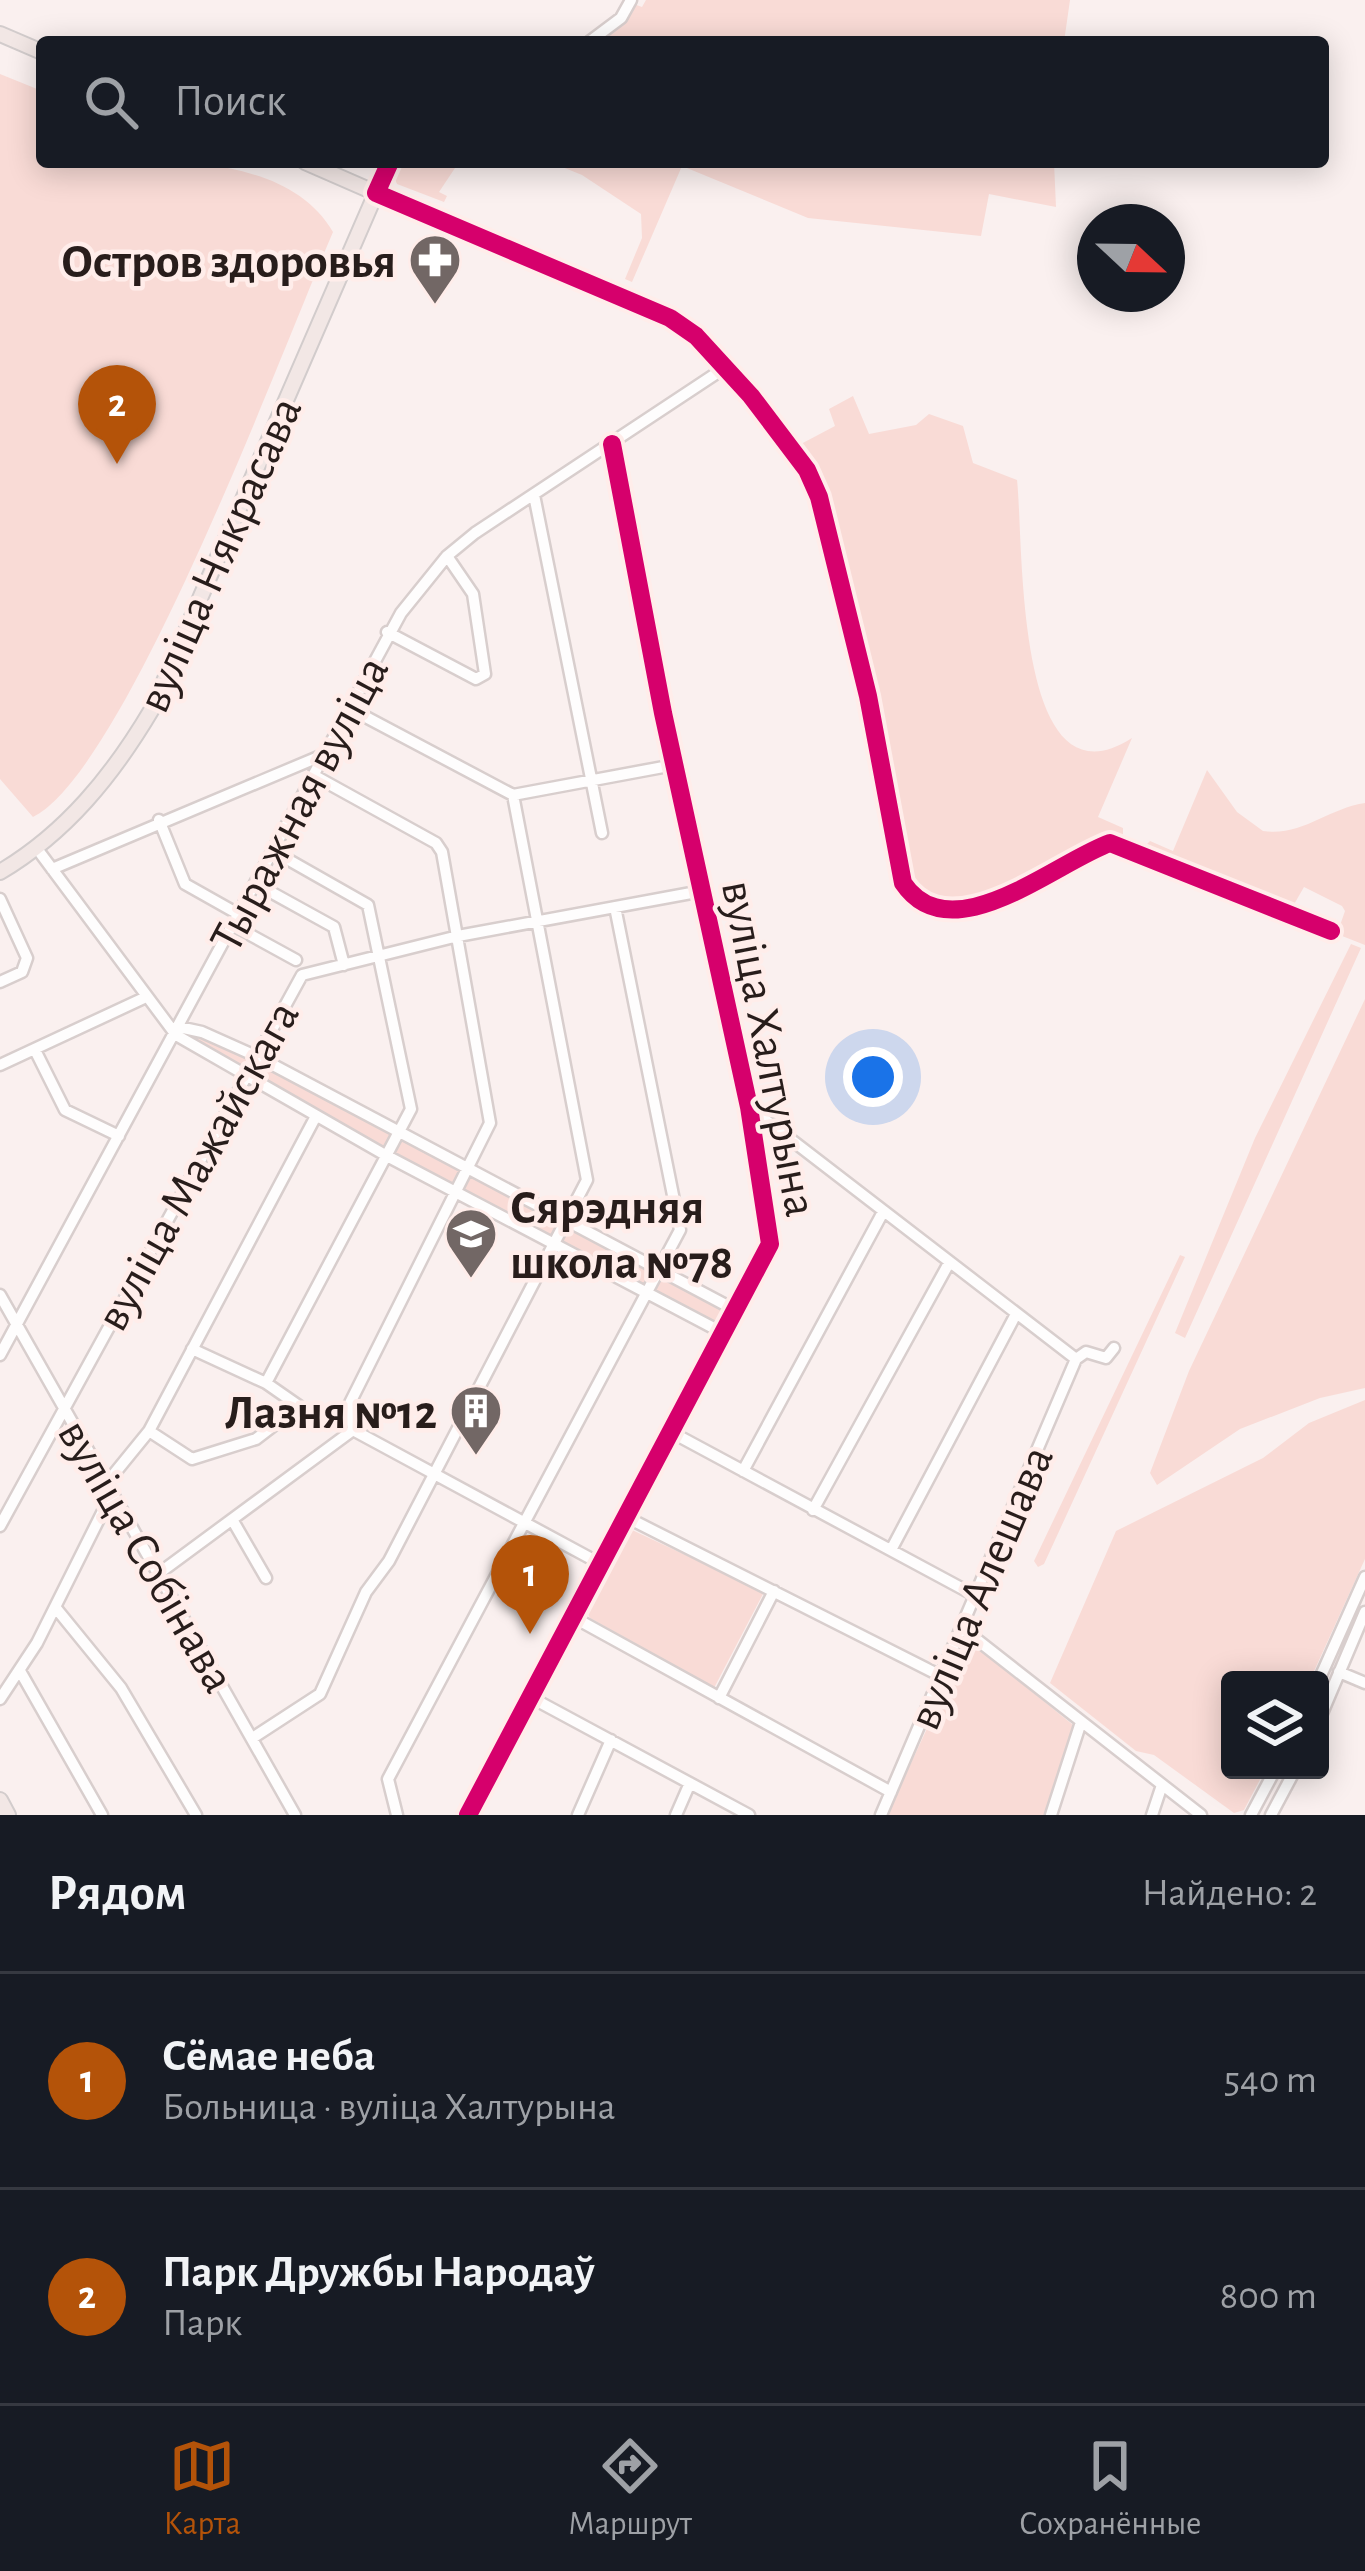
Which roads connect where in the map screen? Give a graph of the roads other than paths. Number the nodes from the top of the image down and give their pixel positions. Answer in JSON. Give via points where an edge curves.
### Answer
{"nodes":[{"id":1,"x":631,"y":0,"type":"edge"},
{"id":2,"x":0,"y":34,"type":"edge"},
{"id":3,"x":598,"y":36,"type":"edge"},
{"id":4,"x":36,"y":49,"type":"edge"},
{"id":5,"x":318,"y":168,"type":"edge"},
{"id":6,"x":387,"y":168,"type":"edge"},
{"id":7,"x":376,"y":193,"type":"junction"},
{"id":8,"x":726,"y":367,"type":"junction"},
{"id":9,"x":612,"y":444,"type":"junction"},
{"id":10,"x":534,"y":495,"type":"junction"},
{"id":11,"x":447,"y":556,"type":"junction"},
{"id":12,"x":387,"y":632,"type":"junction"},
{"id":13,"x":347,"y":707,"type":"junction"},
{"id":14,"x":322,"y":755,"type":"junction"},
{"id":15,"x":674,"y":764,"type":"junction"},
{"id":16,"x":313,"y":775,"type":"junction"},
{"id":17,"x":593,"y":779,"type":"junction"},
{"id":18,"x":513,"y":795,"type":"junction"},
{"id":19,"x":158,"y":820,"type":"junction"},
{"id":20,"x":602,"y":833,"type":"dead end"},
{"id":21,"x":38,"y":850,"type":"junction"},
{"id":22,"x":273,"y":851,"type":"junction"},
{"id":23,"x":52,"y":869,"type":"junction"},
{"id":24,"x":0,"y":872,"type":"edge"},
{"id":25,"x":256,"y":884,"type":"junction"},
{"id":26,"x":702,"y":891,"type":"junction"},
{"id":27,"x":0,"y":899,"type":"edge"},
{"id":28,"x":615,"y":907,"type":"junction"},
{"id":29,"x":237,"y":921,"type":"junction"},
{"id":30,"x":536,"y":922,"type":"junction"},
{"id":31,"x":1331,"y":931,"type":"dead end"},
{"id":32,"x":458,"y":936,"type":"junction"},
{"id":33,"x":380,"y":956,"type":"junction"},
{"id":34,"x":296,"y":960,"type":"dead end"},
{"id":35,"x":344,"y":965,"type":"junction"},
{"id":36,"x":0,"y":982,"type":"edge"},
{"id":37,"x":144,"y":998,"type":"junction"},
{"id":38,"x":176,"y":1030,"type":"junction"},
{"id":39,"x":35,"y":1050,"type":"junction"},
{"id":40,"x":258,"y":1057,"type":"junction"},
{"id":41,"x":0,"y":1065,"type":"edge"},
{"id":42,"x":248,"y":1076,"type":"junction"},
{"id":43,"x":748,"y":1107,"type":"junction"},
{"id":44,"x":316,"y":1116,"type":"junction"},
{"id":45,"x":399,"y":1134,"type":"junction"},
{"id":46,"x":119,"y":1136,"type":"junction"},
{"id":47,"x":387,"y":1156,"type":"junction"},
{"id":48,"x":471,"y":1170,"type":"junction"},
{"id":49,"x":459,"y":1194,"type":"junction"},
{"id":50,"x":883,"y":1213,"type":"junction"},
{"id":51,"x":568,"y":1220,"type":"junction"},
{"id":52,"x":556,"y":1243,"type":"junction"},
{"id":53,"x":949,"y":1263,"type":"junction"},
{"id":54,"x":660,"y":1270,"type":"junction"},
{"id":55,"x":648,"y":1293,"type":"junction"},
{"id":56,"x":0,"y":1295,"type":"edge"},
{"id":57,"x":737,"y":1311,"type":"junction"},
{"id":58,"x":1016,"y":1314,"type":"junction"},
{"id":59,"x":16,"y":1324,"type":"junction"},
{"id":60,"x":725,"y":1334,"type":"junction"},
{"id":61,"x":1114,"y":1348,"type":"dead end"},
{"id":62,"x":192,"y":1349,"type":"junction"},
{"id":63,"x":0,"y":1355,"type":"edge"},
{"id":64,"x":1076,"y":1359,"type":"junction"},
{"id":65,"x":266,"y":1383,"type":"junction"},
{"id":66,"x":62,"y":1408,"type":"junction"},
{"id":67,"x":353,"y":1430,"type":"junction"},
{"id":68,"x":149,"y":1431,"type":"junction"},
{"id":69,"x":671,"y":1432,"type":"junction"},
{"id":70,"x":435,"y":1471,"type":"junction"},
{"id":71,"x":743,"y":1471,"type":"junction"},
{"id":72,"x":108,"y":1490,"type":"junction"},
{"id":73,"x":813,"y":1510,"type":"junction"},
{"id":74,"x":626,"y":1516,"type":"junction"},
{"id":75,"x":233,"y":1521,"type":"junction"},
{"id":76,"x":524,"y":1522,"type":"junction"},
{"id":77,"x":0,"y":1526,"type":"edge"},
{"id":78,"x":891,"y":1550,"type":"junction"},
{"id":79,"x":601,"y":1564,"type":"junction"},
{"id":80,"x":158,"y":1574,"type":"junction"},
{"id":81,"x":1365,"y":1577,"type":"edge"},
{"id":82,"x":266,"y":1578,"type":"dead end"},
{"id":83,"x":774,"y":1591,"type":"junction"},
{"id":84,"x":976,"y":1596,"type":"junction"},
{"id":85,"x":55,"y":1607,"type":"junction"},
{"id":86,"x":1365,"y":1612,"type":"edge"},
{"id":87,"x":573,"y":1617,"type":"junction"},
{"id":88,"x":962,"y":1628,"type":"junction"},
{"id":89,"x":20,"y":1671,"type":"junction"},
{"id":90,"x":1322,"y":1671,"type":"edge"},
{"id":91,"x":1340,"y":1672,"type":"junction"},
{"id":92,"x":941,"y":1676,"type":"junction"},
{"id":93,"x":1365,"y":1683,"type":"edge"},
{"id":94,"x":530,"y":1697,"type":"junction"},
{"id":95,"x":1329,"y":1697,"type":"edge"},
{"id":96,"x":719,"y":1698,"type":"junction"},
{"id":97,"x":0,"y":1699,"type":"edge"},
{"id":98,"x":1081,"y":1722,"type":"junction"},
{"id":99,"x":254,"y":1737,"type":"junction"},
{"id":100,"x":611,"y":1740,"type":"junction"},
{"id":101,"x":1270,"y":1779,"type":"edge"},
{"id":102,"x":1290,"y":1779,"type":"edge"},
{"id":103,"x":690,"y":1783,"type":"junction"},
{"id":104,"x":1162,"y":1785,"type":"junction"},
{"id":105,"x":891,"y":1792,"type":"junction"},
{"id":106,"x":0,"y":1800,"type":"edge"},
{"id":107,"x":8,"y":1815,"type":"edge"},
{"id":108,"x":103,"y":1815,"type":"edge"},
{"id":109,"x":196,"y":1815,"type":"edge"},
{"id":110,"x":295,"y":1815,"type":"edge"},
{"id":111,"x":397,"y":1815,"type":"edge"},
{"id":112,"x":468,"y":1815,"type":"edge"},
{"id":113,"x":578,"y":1815,"type":"edge"},
{"id":114,"x":676,"y":1815,"type":"edge"},
{"id":115,"x":749,"y":1815,"type":"edge"},
{"id":116,"x":881,"y":1815,"type":"edge"},
{"id":117,"x":1051,"y":1815,"type":"edge"},
{"id":118,"x":1152,"y":1815,"type":"edge"},
{"id":119,"x":1201,"y":1815,"type":"edge"},
{"id":120,"x":1250,"y":1815,"type":"edge"},
{"id":121,"x":1271,"y":1815,"type":"edge"}],
"edges":[{"from":1,"to":3,"type":"street"},
{"from":2,"to":4,"type":"main road"},
{"from":5,"to":7,"type":"main road"},
{"from":6,"to":7,"type":"street"},
{"from":7,"to":8,"type":"street","via":[[658,313]]},
{"from":7,"to":21,"type":"main road","name":"вуліца Някрасава","via":[[152,709],[104,782]]},
{"from":8,"to":9,"type":"street","name":"Тыражная вуліца"},
{"from":8,"to":31,"type":"street","via":[[819,497],[906,889],[941,909],[968,910],[1109,843]]},
{"from":9,"to":10,"type":"street","name":"Тыражная вуліца"},
{"from":9,"to":15,"type":"street","name":"вуліца Халтурына"},
{"from":10,"to":11,"type":"street","name":"Тыражная вуліца"},
{"from":10,"to":17,"type":"street"},
{"from":11,"to":12,"type":"street","name":"Тыражная вуліца"},
{"from":11,"to":12,"type":"street","via":[[472,594],[485,674],[476,679]]},
{"from":12,"to":13,"type":"street","name":"Тыражная вуліца"},
{"from":13,"to":14,"type":"street","name":"Тыражная вуліца"},
{"from":13,"to":18,"type":"street"},
{"from":14,"to":16,"type":"street","name":"Тыражная вуліца"},
{"from":14,"to":19,"type":"street"},
{"from":15,"to":17,"type":"street"},
{"from":15,"to":26,"type":"street","name":"вуліца Халтурына"},
{"from":16,"to":22,"type":"street","name":"Тыражная вуліца"},
{"from":16,"to":32,"type":"street","via":[[436,843]]},
{"from":17,"to":18,"type":"street"},
{"from":17,"to":20,"type":"street"},
{"from":18,"to":30,"type":"street"},
{"from":19,"to":23,"type":"street"},
{"from":19,"to":29,"type":"street","via":[[185,884]]},
{"from":21,"to":23,"type":"street"},
{"from":21,"to":24,"type":"main road","name":"вуліца Някрасава"},
{"from":22,"to":25,"type":"street","name":"Тыражная вуліца"},
{"from":22,"to":33,"type":"street","via":[[362,899]]},
{"from":23,"to":37,"type":"street"},
{"from":25,"to":29,"type":"street","name":"Тыражная вуліца"},
{"from":25,"to":35,"type":"street","via":[[334,927]]},
{"from":26,"to":28,"type":"street","name":"вуліца Мажайскага"},
{"from":26,"to":43,"type":"street","name":"вуліца Халтурына"},
{"from":27,"to":36,"type":"street","via":[[27,958],[22,972]]},
{"from":28,"to":30,"type":"street","name":"вуліца Мажайскага"},
{"from":28,"to":54,"type":"street","via":[[681,1226]]},
{"from":29,"to":34,"type":"street"},
{"from":29,"to":38,"type":"street","name":"Тыражная вуліца"},
{"from":30,"to":32,"type":"street","name":"вуліца Мажайскага"},
{"from":30,"to":51,"type":"street","via":[[588,1174]]},
{"from":32,"to":33,"type":"street","name":"вуліца Мажайскага"},
{"from":32,"to":48,"type":"street","via":[[491,1107]]},
{"from":33,"to":35,"type":"street","name":"вуліца Мажайскага"},
{"from":33,"to":45,"type":"street","via":[[411,1105]]},
{"from":35,"to":40,"type":"street","name":"вуліца Мажайскага","via":[[302,975]]},
{"from":37,"to":38,"type":"street"},
{"from":37,"to":39,"type":"street"},
{"from":38,"to":40,"type":"street"},
{"from":38,"to":42,"type":"street"},
{"from":38,"to":46,"type":"street","name":"Тыражная вуліца"},
{"from":39,"to":41,"type":"street"},
{"from":39,"to":46,"type":"street","via":[[65,1110]]},
{"from":40,"to":42,"type":"street","name":"вуліца Мажайскага"},
{"from":40,"to":45,"type":"street"},
{"from":42,"to":44,"type":"street"},
{"from":42,"to":66,"type":"street","name":"вуліца Мажайскага"},
{"from":43,"to":50,"type":"street"},
{"from":43,"to":57,"type":"street","name":"вуліца Халтурына","via":[[771,1232]]},
{"from":44,"to":47,"type":"street"},
{"from":44,"to":62,"type":"street"},
{"from":45,"to":47,"type":"street"},
{"from":45,"to":48,"type":"street"},
{"from":46,"to":59,"type":"street","name":"Тыражная вуліца"},
{"from":47,"to":49,"type":"street"},
{"from":47,"to":65,"type":"street"},
{"from":48,"to":49,"type":"street"},
{"from":48,"to":51,"type":"street"},
{"from":49,"to":52,"type":"street"},
{"from":49,"to":67,"type":"street","via":[[349,1406]]},
{"from":50,"to":53,"type":"street"},
{"from":50,"to":71,"type":"street"},
{"from":51,"to":52,"type":"street"},
{"from":51,"to":54,"type":"street"},
{"from":52,"to":55,"type":"street"},
{"from":52,"to":70,"type":"street"},
{"from":53,"to":58,"type":"street"},
{"from":53,"to":73,"type":"street"},
{"from":54,"to":55,"type":"street"},
{"from":54,"to":57,"type":"street"},
{"from":55,"to":60,"type":"street"},
{"from":55,"to":76,"type":"street"},
{"from":56,"to":59,"type":"street","name":"вуліца Собінава"},
{"from":57,"to":60,"type":"street","name":"вуліца Халтурына"},
{"from":58,"to":64,"type":"street"},
{"from":58,"to":78,"type":"street"},
{"from":59,"to":63,"type":"street","name":"Тыражная вуліца"},
{"from":59,"to":66,"type":"street","name":"вуліца Собінава"},
{"from":60,"to":69,"type":"street","name":"вуліца Халтурына"},
{"from":61,"to":64,"type":"street","via":[[1106,1358],[1086,1352]]},
{"from":62,"to":65,"type":"street"},
{"from":62,"to":68,"type":"street"},
{"from":64,"to":84,"type":"street","name":"вуліца Алешава"},
{"from":65,"to":68,"type":"street","via":[[299,1406],[256,1439],[196,1459]]},
{"from":66,"to":72,"type":"street","name":"вуліца Собінава"},
{"from":66,"to":77,"type":"street","name":"вуліца Мажайскага"},
{"from":67,"to":70,"type":"street"},
{"from":67,"to":75,"type":"street"},
{"from":68,"to":72,"type":"street"},
{"from":69,"to":71,"type":"street"},
{"from":69,"to":74,"type":"street","name":"вуліца Халтурына"},
{"from":70,"to":76,"type":"street"},
{"from":70,"to":99,"type":"street","via":[[320,1694]]},
{"from":71,"to":73,"type":"street"},
{"from":72,"to":80,"type":"street","name":"вуліца Собінава"},
{"from":72,"to":85,"type":"street"},
{"from":73,"to":78,"type":"street"},
{"from":74,"to":79,"type":"street","name":"вуліца Халтурына"},
{"from":74,"to":83,"type":"street"},
{"from":75,"to":80,"type":"street"},
{"from":75,"to":82,"type":"street"},
{"from":76,"to":79,"type":"street"},
{"from":76,"to":111,"type":"street","via":[[388,1779]]},
{"from":78,"to":84,"type":"street"},
{"from":79,"to":87,"type":"street","name":"вуліца Халтурына"},
{"from":80,"to":99,"type":"street","name":"вуліца Собінава"},
{"from":81,"to":90,"type":"street"},
{"from":83,"to":92,"type":"street"},
{"from":83,"to":96,"type":"street"},
{"from":84,"to":88,"type":"street","name":"вуліца Алешава"},
{"from":85,"to":89,"type":"street"},
{"from":85,"to":109,"type":"street","via":[[121,1688]]},
{"from":86,"to":91,"type":"street"},
{"from":87,"to":94,"type":"street","name":"вуліца Халтурына"},
{"from":87,"to":96,"type":"street"},
{"from":88,"to":92,"type":"street","name":"вуліца Алешава"},
{"from":88,"to":98,"type":"street"},
{"from":89,"to":97,"type":"street"},
{"from":89,"to":108,"type":"street"},
{"from":91,"to":93,"type":"street"},
{"from":91,"to":95,"type":"street"},
{"from":92,"to":105,"type":"street","name":"вуліца Алешава"},
{"from":94,"to":100,"type":"street"},
{"from":94,"to":112,"type":"street","name":"вуліца Халтурына"},
{"from":96,"to":105,"type":"street"},
{"from":98,"to":104,"type":"street"},
{"from":98,"to":117,"type":"street"},
{"from":99,"to":110,"type":"street","name":"вуліца Собінава"},
{"from":100,"to":103,"type":"street"},
{"from":100,"to":113,"type":"street"},
{"from":101,"to":120,"type":"street"},
{"from":102,"to":121,"type":"street"},
{"from":103,"to":114,"type":"street"},
{"from":103,"to":115,"type":"street"},
{"from":104,"to":118,"type":"street"},
{"from":104,"to":119,"type":"street"},
{"from":105,"to":116,"type":"street","name":"вуліца Алешава"},
{"from":106,"to":107,"type":"main road"}]}
